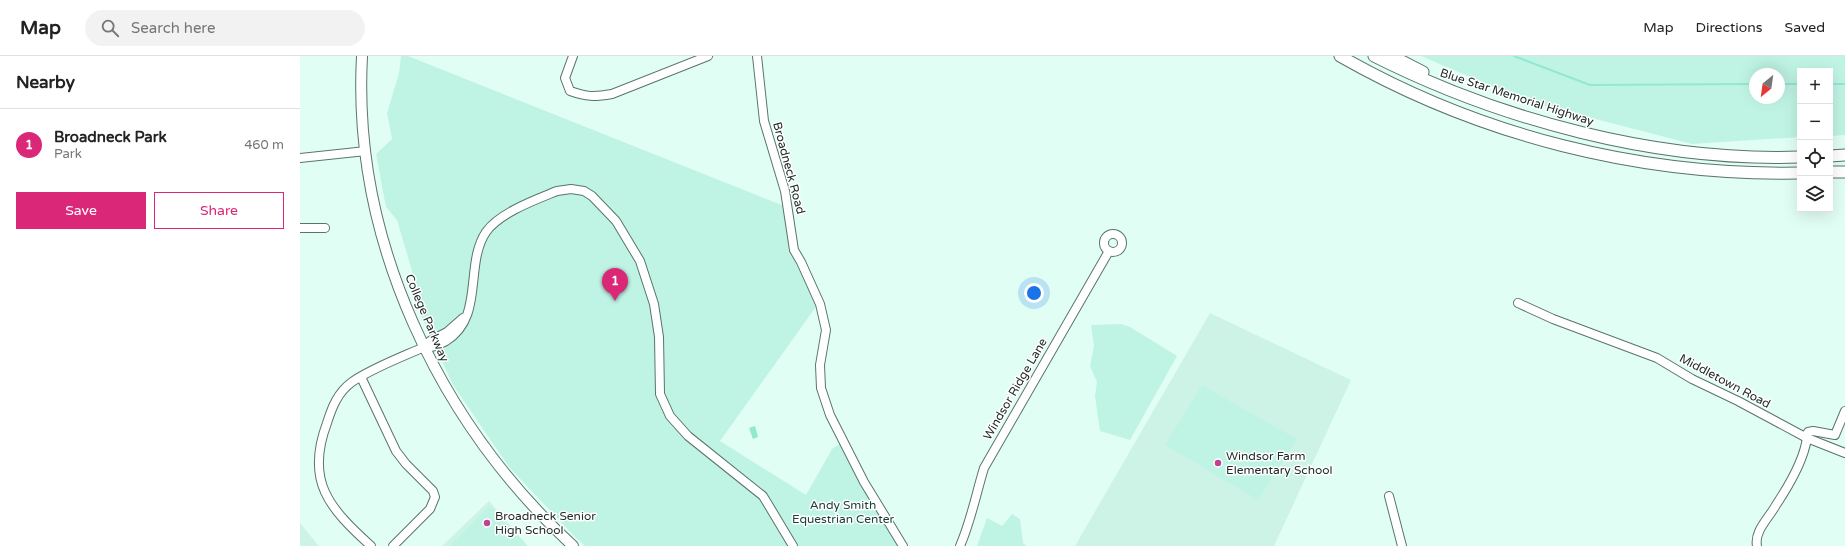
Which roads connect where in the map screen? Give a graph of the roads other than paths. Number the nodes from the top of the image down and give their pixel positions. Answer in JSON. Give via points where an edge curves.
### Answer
{"nodes":[{"id":1,"x":362,"y":56,"type":"edge"},
{"id":2,"x":573,"y":56,"type":"edge"},
{"id":3,"x":708,"y":56,"type":"edge"},
{"id":4,"x":757,"y":56,"type":"edge"},
{"id":5,"x":1340,"y":56,"type":"edge"},
{"id":6,"x":1374,"y":56,"type":"edge"},
{"id":7,"x":1392,"y":56,"type":"edge"},
{"id":8,"x":1495,"y":106,"type":"junction"},
{"id":9,"x":366,"y":151,"type":"junction"},
{"id":10,"x":1845,"y":155,"type":"edge"},
{"id":11,"x":1833,"y":156,"type":"edge"},
{"id":12,"x":1797,"y":157,"type":"edge"},
{"id":13,"x":300,"y":158,"type":"edge"},
{"id":14,"x":1833,"y":172,"type":"edge"},
{"id":15,"x":1845,"y":172,"type":"edge"},
{"id":16,"x":1797,"y":173,"type":"edge"},
{"id":17,"x":300,"y":228,"type":"edge"},
{"id":18,"x":325,"y":228,"type":"dead end"},
{"id":19,"x":1108,"y":251,"type":"dead end"},
{"id":20,"x":1518,"y":303,"type":"dead end"},
{"id":21,"x":424,"y":347,"type":"junction"},
{"id":22,"x":361,"y":377,"type":"junction"},
{"id":23,"x":1845,"y":411,"type":"edge"},
{"id":24,"x":1806,"y":437,"type":"junction"},
{"id":25,"x":1845,"y":453,"type":"edge"},
{"id":26,"x":1389,"y":496,"type":"dead end"},
{"id":27,"x":371,"y":546,"type":"edge"},
{"id":28,"x":393,"y":546,"type":"edge"},
{"id":29,"x":573,"y":546,"type":"edge"},
{"id":30,"x":793,"y":546,"type":"edge"},
{"id":31,"x":903,"y":546,"type":"edge"},
{"id":32,"x":960,"y":546,"type":"edge"},
{"id":33,"x":1402,"y":546,"type":"edge"},
{"id":34,"x":1757,"y":546,"type":"edge"}],
"edges":[{"from":1,"to":9,"type":"main road","name":"College Parkway"},
{"from":2,"to":3,"type":"street","via":[[565,78],[570,91],[585,97],[598,97],[612,94]]},
{"from":4,"to":31,"type":"street","name":"Broadneck Road","via":[[764,121],[785,191],[794,250],[820,304],[826,330],[820,365],[821,390],[830,415],[864,482]]},
{"from":5,"to":16,"type":"highway","via":[[1433,102],[1536,140],[1623,159],[1702,169]]},
{"from":6,"to":8,"type":"highway","name":"Blue Star Memorial Highway","via":[[1435,85]]},
{"from":7,"to":8,"type":"highway","via":[[1483,97]]},
{"from":8,"to":12,"type":"highway","name":"Blue Star Memorial Highway","via":[[1585,134],[1680,151],[1745,157]]},
{"from":9,"to":13,"type":"street"},
{"from":9,"to":21,"type":"main road","name":"College Parkway","via":[[387,253]]},
{"from":10,"to":11,"type":"highway"},
{"from":14,"to":15,"type":"highway"},
{"from":17,"to":18,"type":"street"},
{"from":19,"to":32,"type":"street","name":"Windsor Ridge Lane","via":[[984,468]]},
{"from":20,"to":24,"type":"street","name":"Middletown Road","via":[[1656,358]]},
{"from":21,"to":22,"type":"street"},
{"from":21,"to":29,"type":"main road","name":"College Parkway","via":[[446,389],[480,442],[519,492]]},
{"from":21,"to":30,"type":"street","via":[[433,348],[460,329],[473,294],[479,247],[486,232],[494,224],[512,212],[557,191],[576,190],[592,196],[616,221],[640,261],[654,304],[660,337],[660,394],[670,416],[688,436],[763,496]]},
{"from":22,"to":27,"type":"street","via":[[352,382],[335,400],[322,435],[318,469],[321,484],[331,504]]},
{"from":22,"to":28,"type":"street","via":[[396,451],[433,491],[435,497],[430,509]]},
{"from":23,"to":24,"type":"street","via":[[1835,435],[1813,431],[1808,432]]},
{"from":24,"to":25,"type":"street","name":"Middletown Road"},
{"from":24,"to":34,"type":"street","via":[[1801,459],[1755,540]]},
{"from":26,"to":33,"type":"street"}]}
